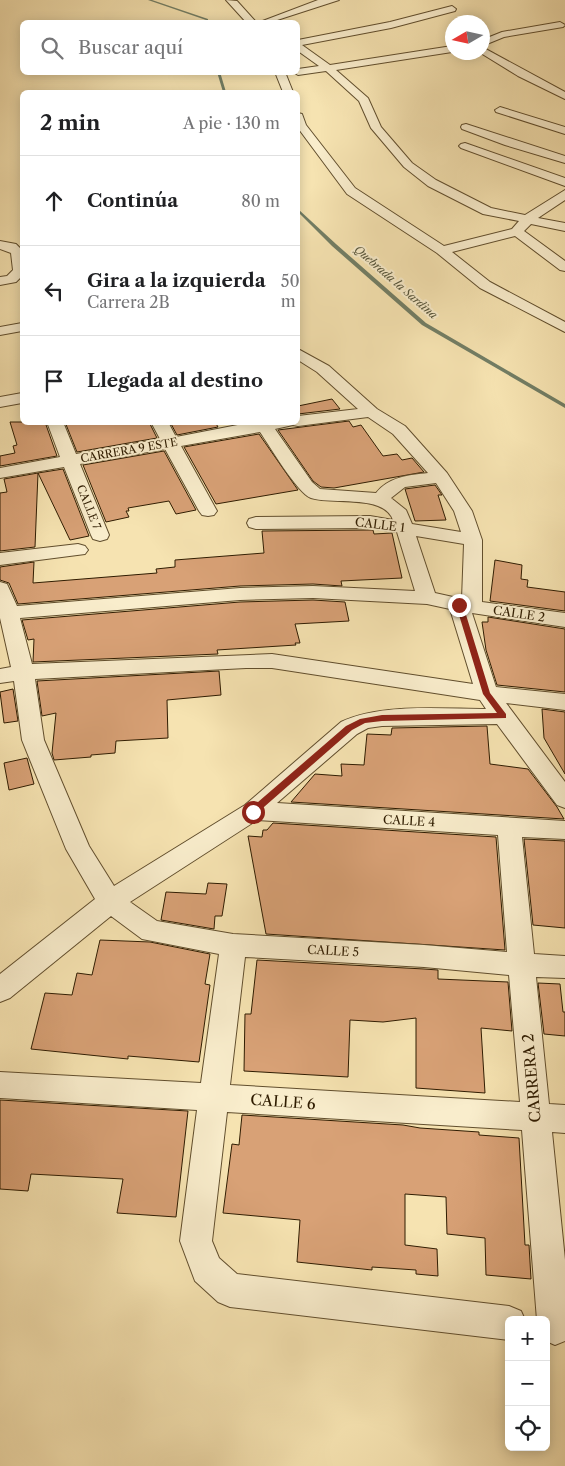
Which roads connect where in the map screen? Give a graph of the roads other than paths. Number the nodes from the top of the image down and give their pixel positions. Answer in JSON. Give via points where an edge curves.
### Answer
{"nodes":[{"id":1,"x":230,"y":0,"type":"edge"},
{"id":2,"x":335,"y":0,"type":"edge"},
{"id":3,"x":243,"y":3,"type":"edge"},
{"id":4,"x":444,"y":3,"type":"dead end"},
{"id":5,"x":249,"y":20,"type":"edge"},
{"id":6,"x":270,"y":20,"type":"edge"},
{"id":7,"x":560,"y":25,"type":"dead end"},
{"id":8,"x":490,"y":40,"type":"edge"},
{"id":9,"x":300,"y":43,"type":"edge"},
{"id":10,"x":300,"y":48,"type":"edge"},
{"id":11,"x":445,"y":50,"type":"edge"},
{"id":12,"x":490,"y":55,"type":"edge"},
{"id":13,"x":328,"y":68,"type":"junction"},
{"id":14,"x":300,"y":72,"type":"edge"},
{"id":15,"x":281,"y":75,"type":"edge"},
{"id":16,"x":287,"y":90,"type":"edge"},
{"id":17,"x":565,"y":96,"type":"edge"},
{"id":18,"x":500,"y":110,"type":"dead end"},
{"id":19,"x":565,"y":117,"type":"edge"},
{"id":20,"x":300,"y":122,"type":"edge"},
{"id":21,"x":547,"y":126,"type":"junction"},
{"id":22,"x":466,"y":127,"type":"dead end"},
{"id":23,"x":565,"y":131,"type":"edge"},
{"id":24,"x":509,"y":143,"type":"junction"},
{"id":25,"x":465,"y":146,"type":"dead end"},
{"id":26,"x":565,"y":160,"type":"edge"},
{"id":27,"x":565,"y":182,"type":"edge"},
{"id":28,"x":565,"y":194,"type":"edge"},
{"id":29,"x":529,"y":218,"type":"junction"},
{"id":30,"x":565,"y":227,"type":"edge"},
{"id":31,"x":517,"y":232,"type":"junction"},
{"id":32,"x":0,"y":245,"type":"edge"},
{"id":33,"x":442,"y":250,"type":"junction"},
{"id":34,"x":565,"y":267,"type":"edge"},
{"id":35,"x":0,"y":281,"type":"edge"},
{"id":36,"x":20,"y":327,"type":"edge"},
{"id":37,"x":565,"y":328,"type":"edge"},
{"id":38,"x":0,"y":331,"type":"edge"},
{"id":39,"x":300,"y":355,"type":"edge"},
{"id":40,"x":20,"y":398,"type":"edge"},
{"id":41,"x":0,"y":402,"type":"edge"},
{"id":42,"x":371,"y":412,"type":"junction"},
{"id":43,"x":300,"y":421,"type":"edge"},
{"id":44,"x":56,"y":425,"type":"edge"},
{"id":45,"x":162,"y":425,"type":"edge"},
{"id":46,"x":257,"y":425,"type":"edge"},
{"id":47,"x":263,"y":425,"type":"edge"},
{"id":48,"x":170,"y":442,"type":"junction"},
{"id":49,"x":70,"y":460,"type":"junction"},
{"id":50,"x":0,"y":473,"type":"edge"},
{"id":51,"x":441,"y":477,"type":"junction"},
{"id":52,"x":381,"y":499,"type":"junction"},
{"id":53,"x":208,"y":511,"type":"dead end"},
{"id":54,"x":256,"y":523,"type":"dead end"},
{"id":55,"x":405,"y":528,"type":"junction"},
{"id":56,"x":100,"y":535,"type":"dead end"},
{"id":57,"x":473,"y":540,"type":"junction"},
{"id":58,"x":78,"y":550,"type":"dead end"},
{"id":59,"x":0,"y":559,"type":"edge"},
{"id":60,"x":0,"y":588,"type":"edge"},
{"id":61,"x":427,"y":598,"type":"junction"},
{"id":62,"x":466,"y":606,"type":"junction"},
{"id":63,"x":8,"y":613,"type":"junction"},
{"id":64,"x":565,"y":620,"type":"edge"},
{"id":65,"x":23,"y":672,"type":"junction"},
{"id":66,"x":0,"y":676,"type":"edge"},
{"id":67,"x":487,"y":694,"type":"junction"},
{"id":68,"x":565,"y":702,"type":"edge"},
{"id":69,"x":504,"y":716,"type":"junction"},
{"id":70,"x":565,"y":799,"type":"edge"},
{"id":71,"x":253,"y":812,"type":"junction"},
{"id":72,"x":509,"y":827,"type":"junction"},
{"id":73,"x":565,"y":830,"type":"edge"},
{"id":74,"x":110,"y":902,"type":"junction"},
{"id":75,"x":233,"y":945,"type":"junction"},
{"id":76,"x":522,"y":966,"type":"junction"},
{"id":77,"x":565,"y":967,"type":"edge"},
{"id":78,"x":0,"y":990,"type":"edge"},
{"id":79,"x":0,"y":1085,"type":"edge"},
{"id":80,"x":214,"y":1098,"type":"junction"},
{"id":81,"x":536,"y":1117,"type":"junction"},
{"id":82,"x":565,"y":1119,"type":"edge"},
{"id":83,"x":505,"y":1323,"type":"edge"},
{"id":84,"x":555,"y":1328,"type":"edge"}],
"edges":[{"from":1,"to":3,"type":"street"},
{"from":2,"to":6,"type":"street","via":[[323,1]]},
{"from":3,"to":5,"type":"street"},
{"from":4,"to":9,"type":"street","via":[[452,9]]},
{"from":7,"to":8,"type":"street"},
{"from":10,"to":13,"type":"street"},
{"from":11,"to":13,"type":"street"},
{"from":12,"to":17,"type":"street"},
{"from":13,"to":14,"type":"street"},
{"from":13,"to":29,"type":"street","via":[[364,100],[376,128],[408,165],[432,183],[487,211]]},
{"from":15,"to":16,"type":"street"},
{"from":18,"to":21,"type":"street"},
{"from":19,"to":21,"type":"street"},
{"from":20,"to":33,"type":"street","via":[[351,191]]},
{"from":21,"to":23,"type":"street"},
{"from":21,"to":24,"type":"street"},
{"from":22,"to":24,"type":"street"},
{"from":24,"to":26,"type":"street"},
{"from":25,"to":27,"type":"street"},
{"from":28,"to":29,"type":"street"},
{"from":29,"to":30,"type":"street"},
{"from":29,"to":31,"type":"street"},
{"from":31,"to":33,"type":"street"},
{"from":31,"to":34,"type":"street"},
{"from":32,"to":35,"type":"street","via":[[17,252],[20,271],[11,279]]},
{"from":33,"to":37,"type":"street","via":[[485,285]]},
{"from":36,"to":38,"type":"street"},
{"from":39,"to":42,"type":"street","via":[[323,369]]},
{"from":40,"to":41,"type":"street"},
{"from":42,"to":43,"type":"street"},
{"from":42,"to":51,"type":"street","via":[[399,430]]},
{"from":44,"to":49,"type":"street","name":"CALLE 7"},
{"from":45,"to":48,"type":"street"},
{"from":46,"to":48,"type":"street","name":"CARRERA 9 ESTE"},
{"from":47,"to":52,"type":"street","via":[[315,494]]},
{"from":48,"to":49,"type":"street","name":"CARRERA 9 ESTE"},
{"from":48,"to":53,"type":"street"},
{"from":49,"to":50,"type":"street","name":"CARRERA 9 ESTE"},
{"from":49,"to":56,"type":"street","name":"CALLE 7"},
{"from":51,"to":52,"type":"street","via":[[394,484],[386,489]]},
{"from":51,"to":57,"type":"street","via":[[463,511]]},
{"from":52,"to":55,"type":"street","via":[[400,514]]},
{"from":54,"to":55,"type":"street","name":"CALLE 1","via":[[370,522]]},
{"from":55,"to":57,"type":"street","name":"CALLE 1"},
{"from":55,"to":61,"type":"street"},
{"from":57,"to":62,"type":"street"},
{"from":58,"to":59,"type":"street"},
{"from":60,"to":63,"type":"street"},
{"from":61,"to":62,"type":"street","name":"CALLE 2"},
{"from":61,"to":63,"type":"street","name":"CALLE 2","via":[[314,592],[240,594]]},
{"from":62,"to":64,"type":"street","name":"CALLE 2"},
{"from":62,"to":67,"type":"street"},
{"from":63,"to":65,"type":"street"},
{"from":65,"to":66,"type":"street"},
{"from":65,"to":67,"type":"street","via":[[272,661]]},
{"from":65,"to":74,"type":"street","via":[[33,740],[78,849]]},
{"from":67,"to":68,"type":"street"},
{"from":67,"to":69,"type":"street"},
{"from":69,"to":70,"type":"street"},
{"from":69,"to":71,"type":"street","via":[[363,721],[349,728]]},
{"from":71,"to":72,"type":"street","name":"CALLE 4"},
{"from":71,"to":74,"type":"street"},
{"from":72,"to":73,"type":"street","name":"CALLE 4"},
{"from":72,"to":76,"type":"street","name":"CARRERA 2"},
{"from":74,"to":75,"type":"street","name":"CALLE 5","via":[[150,931]]},
{"from":74,"to":78,"type":"street"},
{"from":75,"to":76,"type":"street","name":"CALLE 5","via":[[424,956]]},
{"from":75,"to":80,"type":"street"},
{"from":76,"to":77,"type":"street","name":"CALLE 5"},
{"from":76,"to":81,"type":"street","name":"CARRERA 2"},
{"from":79,"to":80,"type":"street","name":"CALLE 6"},
{"from":80,"to":81,"type":"street","name":"CALLE 6"},
{"from":80,"to":83,"type":"street","via":[[196,1241],[207,1269],[230,1290]]},
{"from":81,"to":82,"type":"street","name":"CALLE 6"},
{"from":81,"to":84,"type":"street","name":"CARRERA 2"}]}
